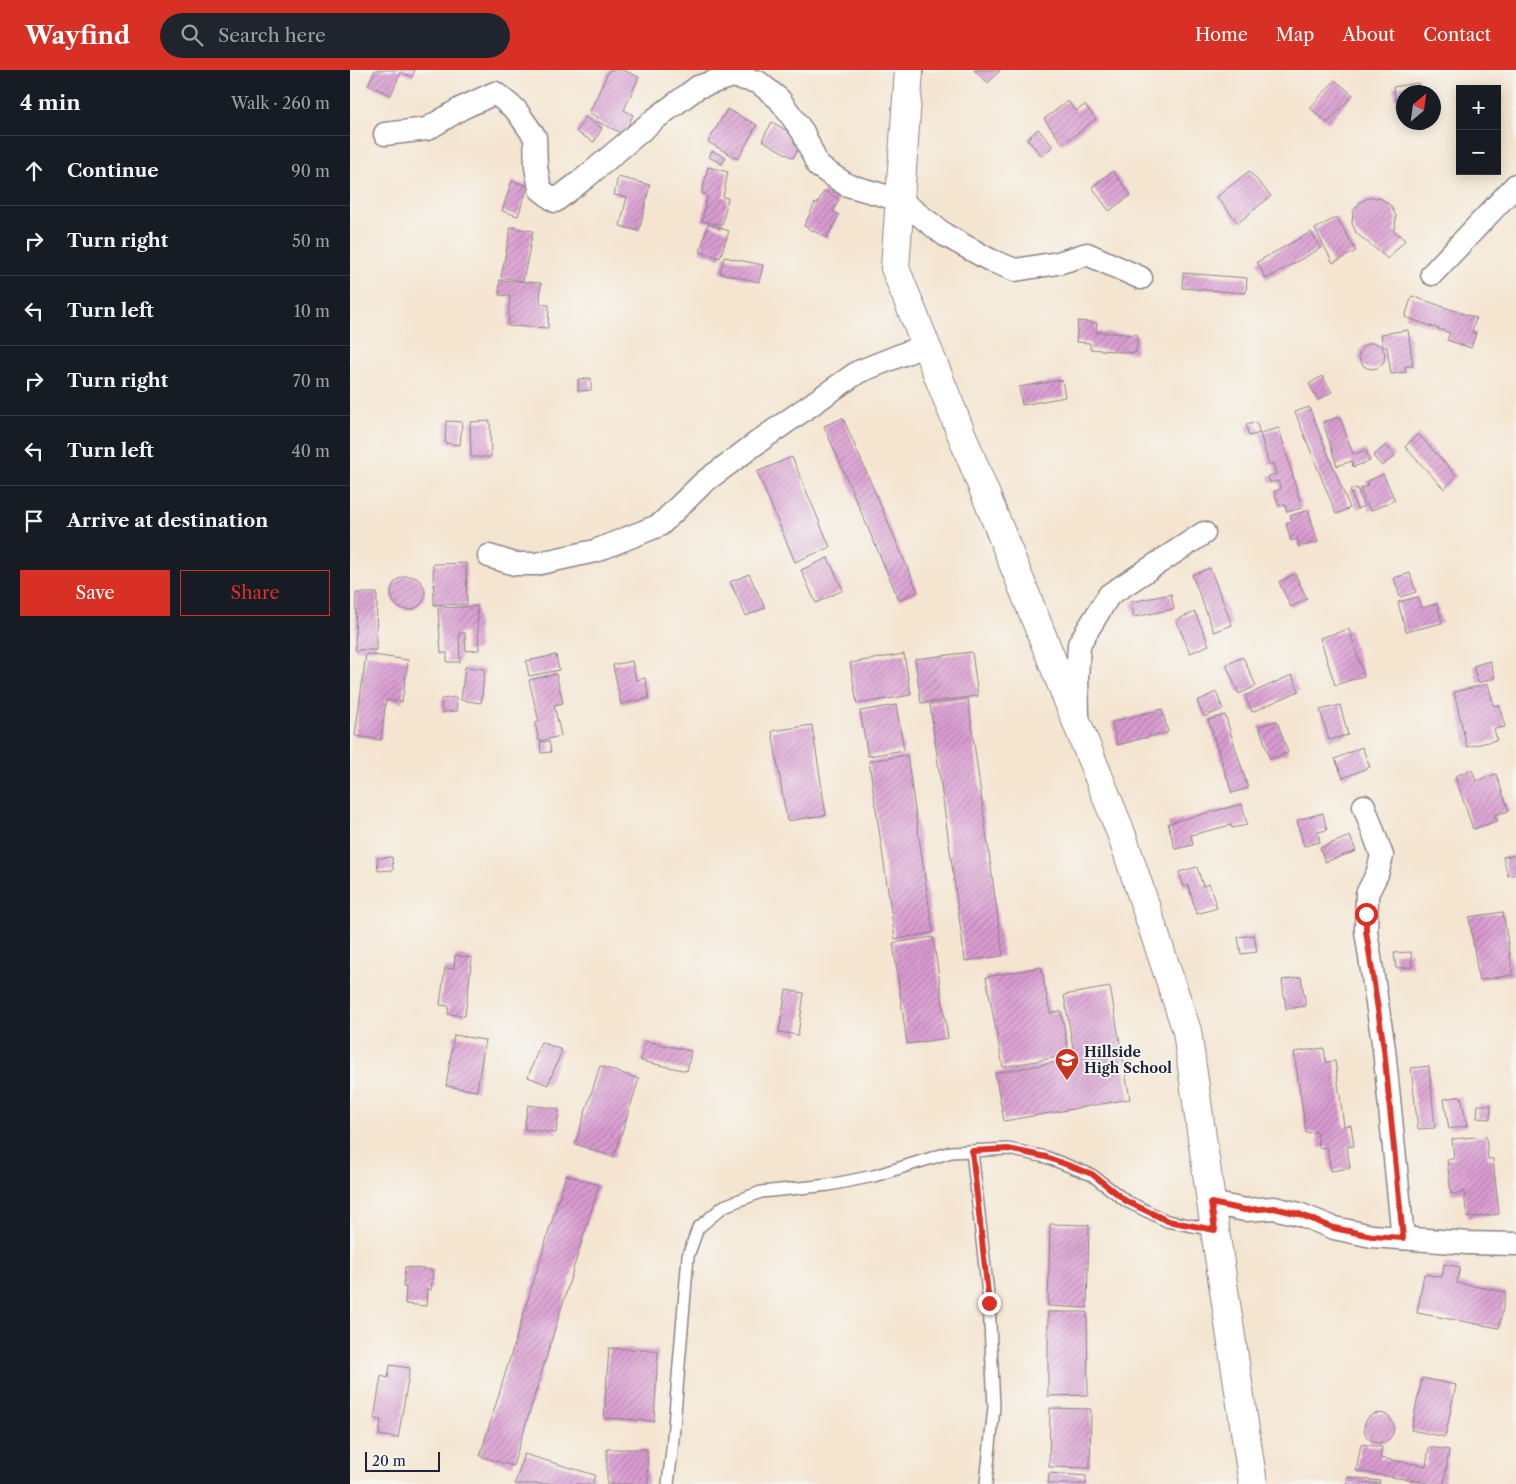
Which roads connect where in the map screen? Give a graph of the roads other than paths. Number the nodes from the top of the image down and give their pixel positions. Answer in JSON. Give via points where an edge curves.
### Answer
{"nodes":[{"id":1,"x":909,"y":70,"type":"edge"},
{"id":2,"x":385,"y":134,"type":"dead end"},
{"id":3,"x":1516,"y":185,"type":"edge"},
{"id":4,"x":900,"y":200,"type":"junction"},
{"id":5,"x":1432,"y":274,"type":"dead end"},
{"id":6,"x":1141,"y":278,"type":"dead end"},
{"id":7,"x":926,"y":345,"type":"junction"},
{"id":8,"x":1204,"y":533,"type":"dead end"},
{"id":9,"x":488,"y":556,"type":"dead end"},
{"id":10,"x":1079,"y":727,"type":"junction"},
{"id":11,"x":1364,"y":806,"type":"dead end"},
{"id":12,"x":972,"y":1151,"type":"junction"},
{"id":13,"x":1211,"y":1203,"type":"junction"},
{"id":14,"x":1215,"y":1230,"type":"junction"},
{"id":15,"x":1403,"y":1238,"type":"junction"},
{"id":16,"x":1516,"y":1244,"type":"edge"},
{"id":17,"x":668,"y":1484,"type":"edge"},
{"id":18,"x":986,"y":1484,"type":"edge"},
{"id":19,"x":1253,"y":1484,"type":"edge"}],
"edges":[{"from":1,"to":4,"type":"main road"},
{"from":2,"to":4,"type":"street","via":[[427,129],[496,93],[516,110],[535,137],[540,189],[555,201],[698,87],[732,76],[758,82],[779,99],[803,132],[818,166],[847,186]]},
{"from":3,"to":5,"type":"street"},
{"from":4,"to":6,"type":"street","via":[[944,235],[1015,270],[1087,254]]},
{"from":4,"to":7,"type":"main road","via":[[895,268]]},
{"from":7,"to":9,"type":"street","via":[[858,372],[704,482],[660,525],[596,551],[536,564],[515,564]]},
{"from":7,"to":10,"type":"main road"},
{"from":8,"to":10,"type":"street","via":[[1109,595],[1079,644]]},
{"from":10,"to":13,"type":"main road","via":[[1121,833],[1187,1031]]},
{"from":11,"to":15,"type":"street","via":[[1382,856],[1367,894],[1366,931],[1384,1049]]},
{"from":12,"to":14,"type":"lane","via":[[1008,1149],[1046,1157],[1092,1174],[1126,1201],[1168,1221]]},
{"from":12,"to":17,"type":"lane","via":[[951,1152],[874,1176],[829,1185],[760,1192],[724,1206],[698,1228],[688,1256]]},
{"from":12,"to":18,"type":"lane","via":[[989,1303],[994,1398]]},
{"from":13,"to":14,"type":"main road"},
{"from":13,"to":15,"type":"street","via":[[1245,1210],[1274,1208],[1344,1230]]},
{"from":14,"to":19,"type":"main road"},
{"from":15,"to":16,"type":"street"}]}
